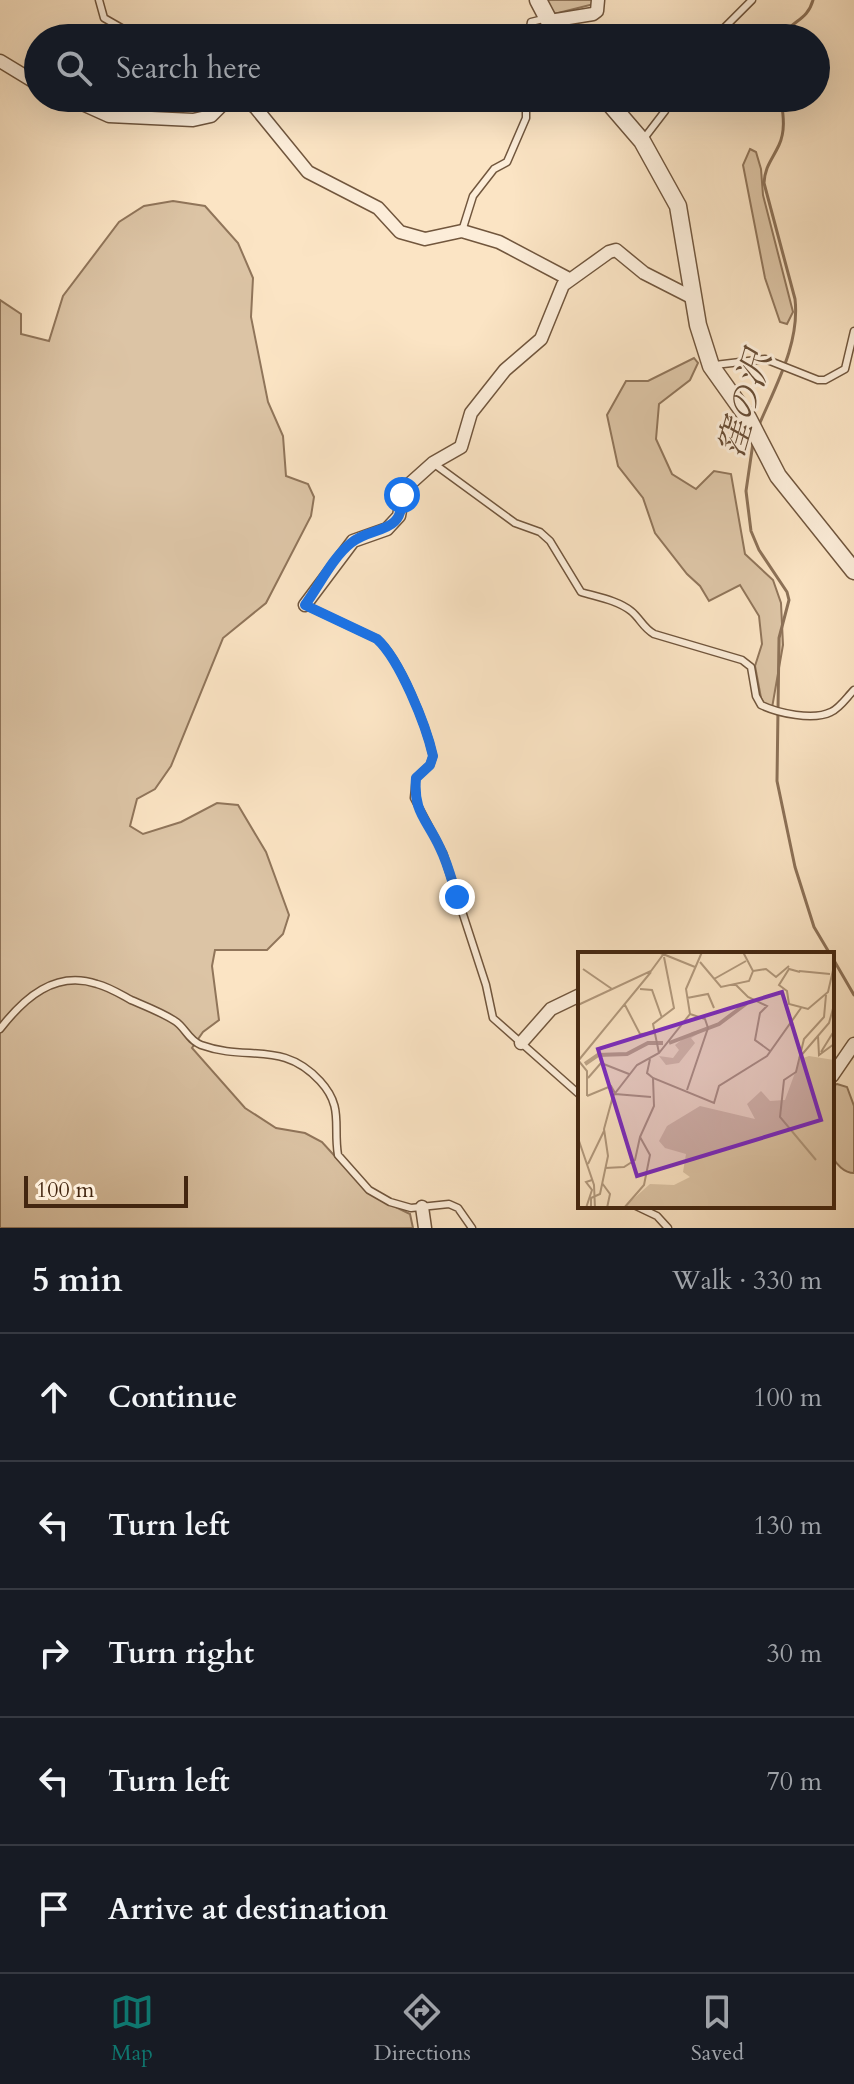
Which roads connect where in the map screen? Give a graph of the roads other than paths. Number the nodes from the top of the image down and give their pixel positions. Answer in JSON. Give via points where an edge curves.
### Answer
{"nodes":[{"id":1,"x":99,"y":0,"type":"edge"},
{"id":2,"x":538,"y":0,"type":"edge"},
{"id":3,"x":598,"y":0,"type":"edge"},
{"id":4,"x":752,"y":0,"type":"edge"},
{"id":5,"x":549,"y":19,"type":"junction"},
{"id":6,"x":114,"y":24,"type":"edge"},
{"id":7,"x":531,"y":24,"type":"edge"},
{"id":8,"x":551,"y":24,"type":"edge"},
{"id":9,"x":728,"y":24,"type":"edge"},
{"id":10,"x":0,"y":61,"type":"edge"},
{"id":11,"x":24,"y":76,"type":"edge"},
{"id":12,"x":100,"y":112,"type":"edge"},
{"id":13,"x":215,"y":112,"type":"edge"},
{"id":14,"x":259,"y":112,"type":"edge"},
{"id":15,"x":525,"y":112,"type":"edge"},
{"id":16,"x":617,"y":112,"type":"edge"},
{"id":17,"x":664,"y":112,"type":"edge"},
{"id":18,"x":642,"y":141,"type":"junction"},
{"id":19,"x":462,"y":231,"type":"junction"},
{"id":20,"x":569,"y":279,"type":"junction"},
{"id":21,"x":695,"y":299,"type":"junction"},
{"id":22,"x":854,"y":331,"type":"edge"},
{"id":23,"x":711,"y":366,"type":"junction"},
{"id":24,"x":845,"y":369,"type":"junction"},
{"id":25,"x":854,"y":371,"type":"edge"},
{"id":26,"x":433,"y":463,"type":"junction"},
{"id":27,"x":854,"y":571,"type":"edge"},
{"id":28,"x":305,"y":605,"type":"joint"},
{"id":29,"x":854,"y":690,"type":"edge"},
{"id":30,"x":578,"y":996,"type":"edge"},
{"id":31,"x":0,"y":1029,"type":"edge"},
{"id":32,"x":521,"y":1043,"type":"junction"},
{"id":33,"x":854,"y":1044,"type":"edge"},
{"id":34,"x":834,"y":1073,"type":"edge"},
{"id":35,"x":578,"y":1093,"type":"edge"},
{"id":36,"x":422,"y":1207,"type":"junction"},
{"id":37,"x":640,"y":1208,"type":"edge"},
{"id":38,"x":425,"y":1228,"type":"edge"},
{"id":39,"x":472,"y":1228,"type":"edge"},
{"id":40,"x":668,"y":1228,"type":"edge"}],
"edges":[{"from":1,"to":6,"type":"lane","via":[[104,18]]},
{"from":2,"to":5,"type":"street"},
{"from":3,"to":5,"type":"street","via":[[593,14]]},
{"from":4,"to":9,"type":"lane"},
{"from":5,"to":7,"type":"lane"},
{"from":5,"to":8,"type":"street"},
{"from":10,"to":11,"type":"street"},
{"from":12,"to":13,"type":"street","via":[[193,120]]},
{"from":14,"to":19,"type":"street","via":[[308,172],[378,208],[400,232],[425,239]]},
{"from":15,"to":19,"type":"lane","via":[[524,127],[507,162],[494,169],[473,196]]},
{"from":16,"to":18,"type":"street"},
{"from":17,"to":18,"type":"lane"},
{"from":18,"to":21,"type":"street","via":[[678,206]]},
{"from":19,"to":20,"type":"street","via":[[522,252]]},
{"from":20,"to":21,"type":"street","via":[[616,250],[644,273]]},
{"from":20,"to":26,"type":"street","via":[[558,293],[541,339],[505,370],[471,413],[461,447]]},
{"from":21,"to":23,"type":"street"},
{"from":22,"to":24,"type":"lane"},
{"from":23,"to":24,"type":"lane","via":[[758,359],[818,380]]},
{"from":23,"to":27,"type":"street","via":[[748,418],[778,476]]},
{"from":24,"to":25,"type":"lane"},
{"from":26,"to":28,"type":"street","via":[[404,489],[399,516],[387,529],[353,541]]},
{"from":26,"to":29,"type":"lane","via":[[515,523],[540,532],[581,592],[623,605],[654,634],[742,660],[751,667],[761,705],[788,715],[827,715]]},
{"from":28,"to":32,"type":"lane","via":[[377,639],[397,665],[433,756],[416,778],[414,798],[443,853],[493,1018]]},
{"from":30,"to":32,"type":"street","via":[[551,1009]]},
{"from":31,"to":36,"type":"lane","via":[[41,989],[68,980],[96,983],[178,1022],[199,1045],[293,1058],[322,1083],[337,1109],[341,1162],[390,1202]]},
{"from":32,"to":35,"type":"lane"},
{"from":33,"to":34,"type":"street"},
{"from":36,"to":38,"type":"street"},
{"from":36,"to":39,"type":"lane","via":[[449,1204]]},
{"from":37,"to":40,"type":"lane"}]}
